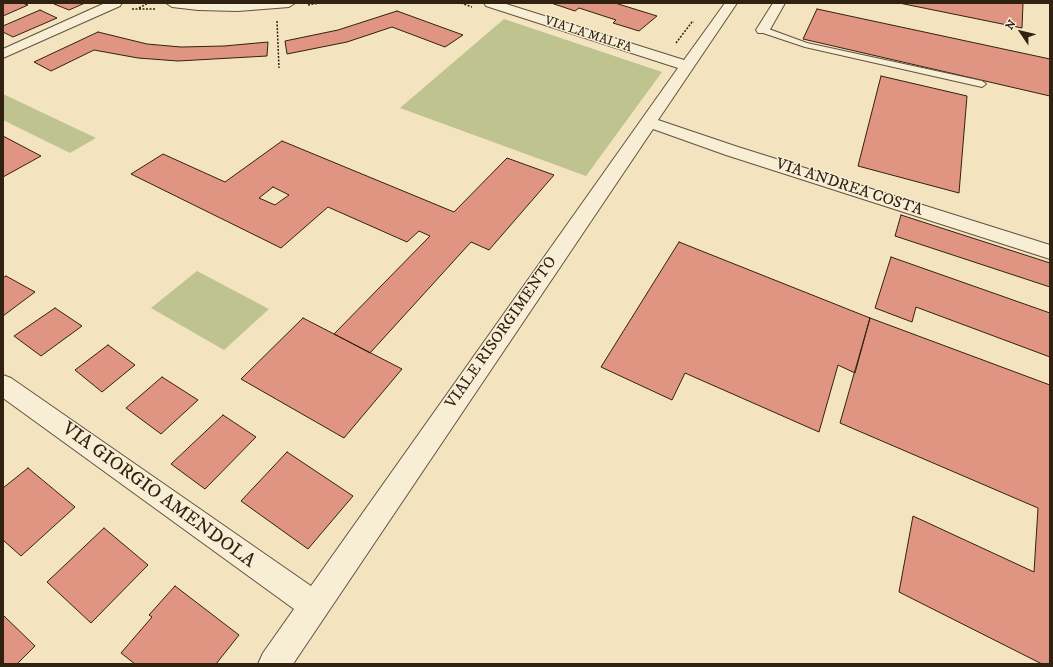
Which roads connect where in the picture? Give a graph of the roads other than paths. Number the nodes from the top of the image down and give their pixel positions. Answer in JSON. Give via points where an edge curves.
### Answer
{"nodes":[{"id":1,"x":172,"y":3,"type":"edge"},
{"id":2,"x":490,"y":3,"type":"edge"},
{"id":3,"x":731,"y":3,"type":"edge"},
{"id":4,"x":779,"y":3,"type":"edge"},
{"id":5,"x":122,"y":6,"type":"edge"},
{"id":6,"x":281,"y":6,"type":"edge"},
{"id":7,"x":763,"y":30,"type":"joint"},
{"id":8,"x":5,"y":51,"type":"edge"},
{"id":9,"x":687,"y":66,"type":"junction"},
{"id":10,"x":982,"y":84,"type":"dead end"},
{"id":11,"x":648,"y":122,"type":"junction"},
{"id":12,"x":1050,"y":252,"type":"edge"},
{"id":13,"x":3,"y":385,"type":"edge"},
{"id":14,"x":314,"y":606,"type":"junction"},
{"id":15,"x":274,"y":664,"type":"edge"}],
"edges":[{"from":1,"to":6,"type":"street","via":[[219,7]]},
{"from":2,"to":9,"type":"street","name":"VIA LA MALFA"},
{"from":3,"to":9,"type":"street","name":"VIALE RISORGIMENTO"},
{"from":4,"to":7,"type":"street"},
{"from":5,"to":8,"type":"street"},
{"from":7,"to":10,"type":"lane","via":[[805,45]]},
{"from":9,"to":11,"type":"street","name":"VIALE RISORGIMENTO"},
{"from":11,"to":12,"type":"street","name":"VIA ANDREA COSTA"},
{"from":11,"to":14,"type":"street","name":"VIALE RISORGIMENTO"},
{"from":13,"to":14,"type":"street","name":"VIA GIORGIO AMENDOLA"},
{"from":14,"to":15,"type":"street","name":"VIALE RISORGIMENTO"}]}
